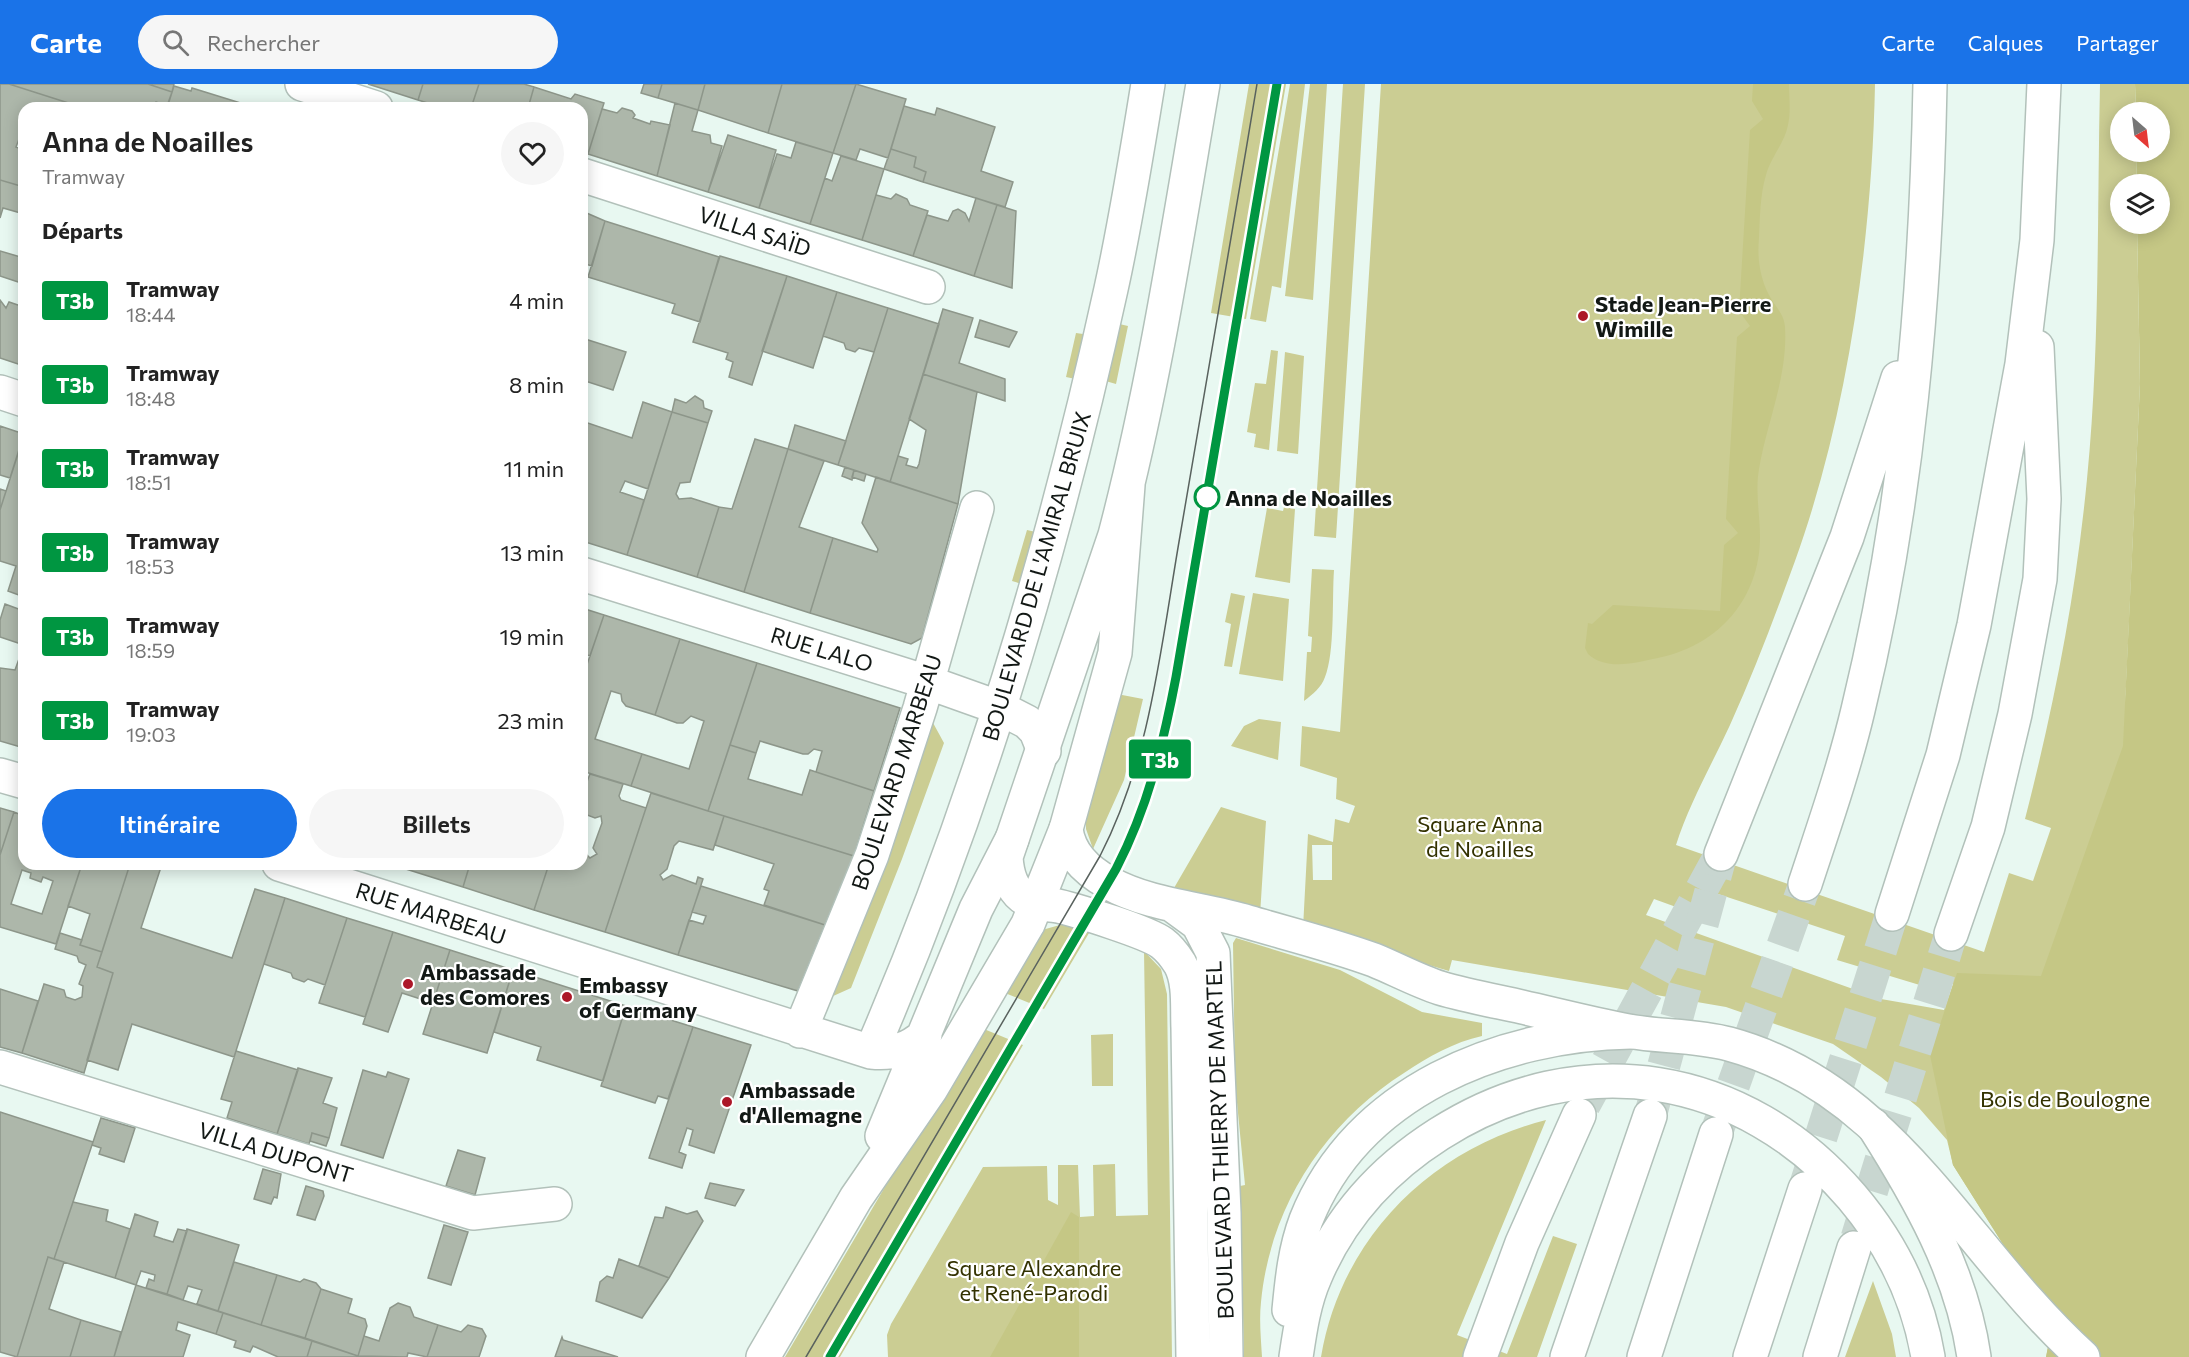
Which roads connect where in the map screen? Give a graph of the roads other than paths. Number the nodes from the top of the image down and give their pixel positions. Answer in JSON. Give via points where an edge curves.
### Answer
{"nodes":[{"id":1,"x":302,"y":84,"type":"edge"},
{"id":2,"x":1148,"y":84,"type":"edge"},
{"id":3,"x":1203,"y":84,"type":"edge"},
{"id":4,"x":1930,"y":84,"type":"edge"},
{"id":5,"x":2044,"y":84,"type":"edge"},
{"id":6,"x":358,"y":102,"type":"edge"},
{"id":7,"x":588,"y":177,"type":"edge"},
{"id":8,"x":2037,"y":240,"type":"junction"},
{"id":9,"x":1923,"y":259,"type":"junction"},
{"id":10,"x":928,"y":287,"type":"dead end"},
{"id":11,"x":0,"y":392,"type":"edge"},
{"id":12,"x":18,"y":398,"type":"edge"},
{"id":13,"x":1128,"y":485,"type":"junction"},
{"id":14,"x":977,"y":508,"type":"dead end"},
{"id":15,"x":588,"y":576,"type":"edge"},
{"id":16,"x":927,"y":682,"type":"junction"},
{"id":17,"x":1000,"y":708,"type":"junction"},
{"id":18,"x":1044,"y":750,"type":"junction"},
{"id":19,"x":0,"y":775,"type":"edge"},
{"id":20,"x":18,"y":780,"type":"edge"},
{"id":21,"x":1066,"y":829,"type":"junction"},
{"id":22,"x":1012,"y":839,"type":"junction"},
{"id":23,"x":1721,"y":854,"type":"dead end"},
{"id":24,"x":298,"y":870,"type":"edge"},
{"id":25,"x":1805,"y":884,"type":"tunnel mouth"},
{"id":26,"x":1171,"y":904,"type":"junction"},
{"id":27,"x":1037,"y":905,"type":"junction"},
{"id":28,"x":1892,"y":914,"type":"tunnel mouth"},
{"id":29,"x":1951,"y":934,"type":"tunnel mouth"},
{"id":30,"x":800,"y":1031,"type":"junction"},
{"id":31,"x":1631,"y":1032,"type":"junction"},
{"id":32,"x":925,"y":1035,"type":"junction"},
{"id":33,"x":871,"y":1052,"type":"junction"},
{"id":34,"x":0,"y":1067,"type":"edge"},
{"id":35,"x":1579,"y":1114,"type":"tunnel mouth"},
{"id":36,"x":1650,"y":1116,"type":"tunnel mouth"},
{"id":37,"x":1873,"y":1125,"type":"junction"},
{"id":38,"x":1716,"y":1134,"type":"tunnel mouth"},
{"id":39,"x":1805,"y":1189,"type":"tunnel mouth"},
{"id":40,"x":856,"y":1198,"type":"junction"},
{"id":41,"x":555,"y":1204,"type":"dead end"},
{"id":42,"x":1854,"y":1248,"type":"tunnel mouth"},
{"id":43,"x":1482,"y":1351,"type":"edge"},
{"id":44,"x":763,"y":1357,"type":"edge"},
{"id":45,"x":1193,"y":1357,"type":"edge"},
{"id":46,"x":1226,"y":1357,"type":"edge"},
{"id":47,"x":1288,"y":1357,"type":"edge"},
{"id":48,"x":1296,"y":1357,"type":"edge"},
{"id":49,"x":1567,"y":1357,"type":"edge"},
{"id":50,"x":1644,"y":1357,"type":"edge"},
{"id":51,"x":1750,"y":1357,"type":"edge"},
{"id":52,"x":1820,"y":1357,"type":"edge"},
{"id":53,"x":1928,"y":1357,"type":"edge"},
{"id":54,"x":1974,"y":1357,"type":"edge"},
{"id":55,"x":2083,"y":1357,"type":"edge"}],
"edges":[{"from":1,"to":6,"type":"main road"},
{"from":2,"to":17,"type":"main road","name":"BOULEVARD DE L'AMIRAL BRUIX","via":[[1112,287],[1083,410]]},
{"from":3,"to":13,"type":"main road","via":[[1160,334]]},
{"from":4,"to":9,"type":"main road"},
{"from":5,"to":8,"type":"main road"},
{"from":7,"to":10,"type":"main road","name":"VILLA SAÏD"},
{"from":8,"to":28,"type":"main road","via":[[2022,364],[1974,625],[1943,755]]},
{"from":8,"to":29,"type":"main road","via":[[2044,499],[2040,579],[2015,714],[1988,827]]},
{"from":9,"to":23,"type":"main road","via":[[1908,342],[1847,537]]},
{"from":9,"to":25,"type":"main road","via":[[1904,470],[1884,589],[1858,711]]},
{"from":11,"to":12,"type":"main road"},
{"from":13,"to":18,"type":"main road","via":[[1115,536]]},
{"from":13,"to":21,"type":"main road","via":[[1115,653]]},
{"from":14,"to":16,"type":"main road","name":"BOULEVARD MARBEAU"},
{"from":15,"to":16,"type":"main road","name":"RUE LALO"},
{"from":16,"to":17,"type":"main road","name":"RUE LALO"},
{"from":16,"to":30,"type":"main road","name":"BOULEVARD MARBEAU","via":[[872,855]]},
{"from":17,"to":18,"type":"main road","name":"RUE LALO","via":[[1027,722],[1036,731]]},
{"from":17,"to":33,"type":"main road","name":"BOULEVARD DE L'AMIRAL BRUIX","via":[[908,962]]},
{"from":18,"to":22,"type":"main road"},
{"from":19,"to":20,"type":"main road"},
{"from":21,"to":26,"type":"main road","via":[[1072,850],[1099,877],[1125,891]]},
{"from":21,"to":27,"type":"main road"},
{"from":22,"to":27,"type":"main road","via":[[1006,857],[1007,872],[1018,894]]},
{"from":22,"to":32,"type":"main road","via":[[976,909]]},
{"from":24,"to":30,"type":"main road","name":"RUE MARBEAU"},
{"from":26,"to":31,"type":"main road","via":[[1234,918],[1371,959],[1446,989]]},
{"from":26,"to":46,"type":"main road","name":"BOULEVARD THIERRY DE MARTEL","via":[[1198,924],[1213,953]]},
{"from":27,"to":40,"type":"main road","via":[[931,1089]]},
{"from":27,"to":45,"type":"main road","name":"BOULEVARD THIERRY DE MARTEL","via":[[1062,907],[1161,942],[1181,967],[1186,983],[1188,1028]]},
{"from":30,"to":33,"type":"main road","name":"RUE MARBEAU"},
{"from":31,"to":37,"type":"main road","via":[[1687,1035],[1728,1043],[1790,1065],[1839,1096]]},
{"from":31,"to":47,"type":"main road","via":[[1559,1037],[1499,1054],[1447,1073],[1378,1117],[1336,1165],[1306,1221],[1292,1278]]},
{"from":32,"to":33,"type":"main road","name":"RUE MARBEAU","via":[[902,1050],[887,1054]]},
{"from":32,"to":40,"type":"main road"},
{"from":34,"to":41,"type":"main road","name":"VILLA DUPONT","via":[[473,1213]]},
{"from":35,"to":43,"type":"main road","via":[[1522,1243]]},
{"from":36,"to":49,"type":"main road"},
{"from":37,"to":54,"type":"main road","via":[[1937,1237],[1954,1281]]},
{"from":37,"to":55,"type":"main road","via":[[1929,1180],[2009,1280]]},
{"from":38,"to":50,"type":"main road"},
{"from":39,"to":51,"type":"main road"},
{"from":40,"to":44,"type":"main road"},
{"from":42,"to":52,"type":"main road"},
{"from":48,"to":53,"type":"main road","via":[[1314,1278],[1335,1236],[1371,1188],[1421,1145],[1466,1116],[1530,1091],[1591,1080],[1678,1086],[1705,1095],[1778,1130],[1806,1152],[1834,1176],[1889,1247],[1913,1301]]}]}
